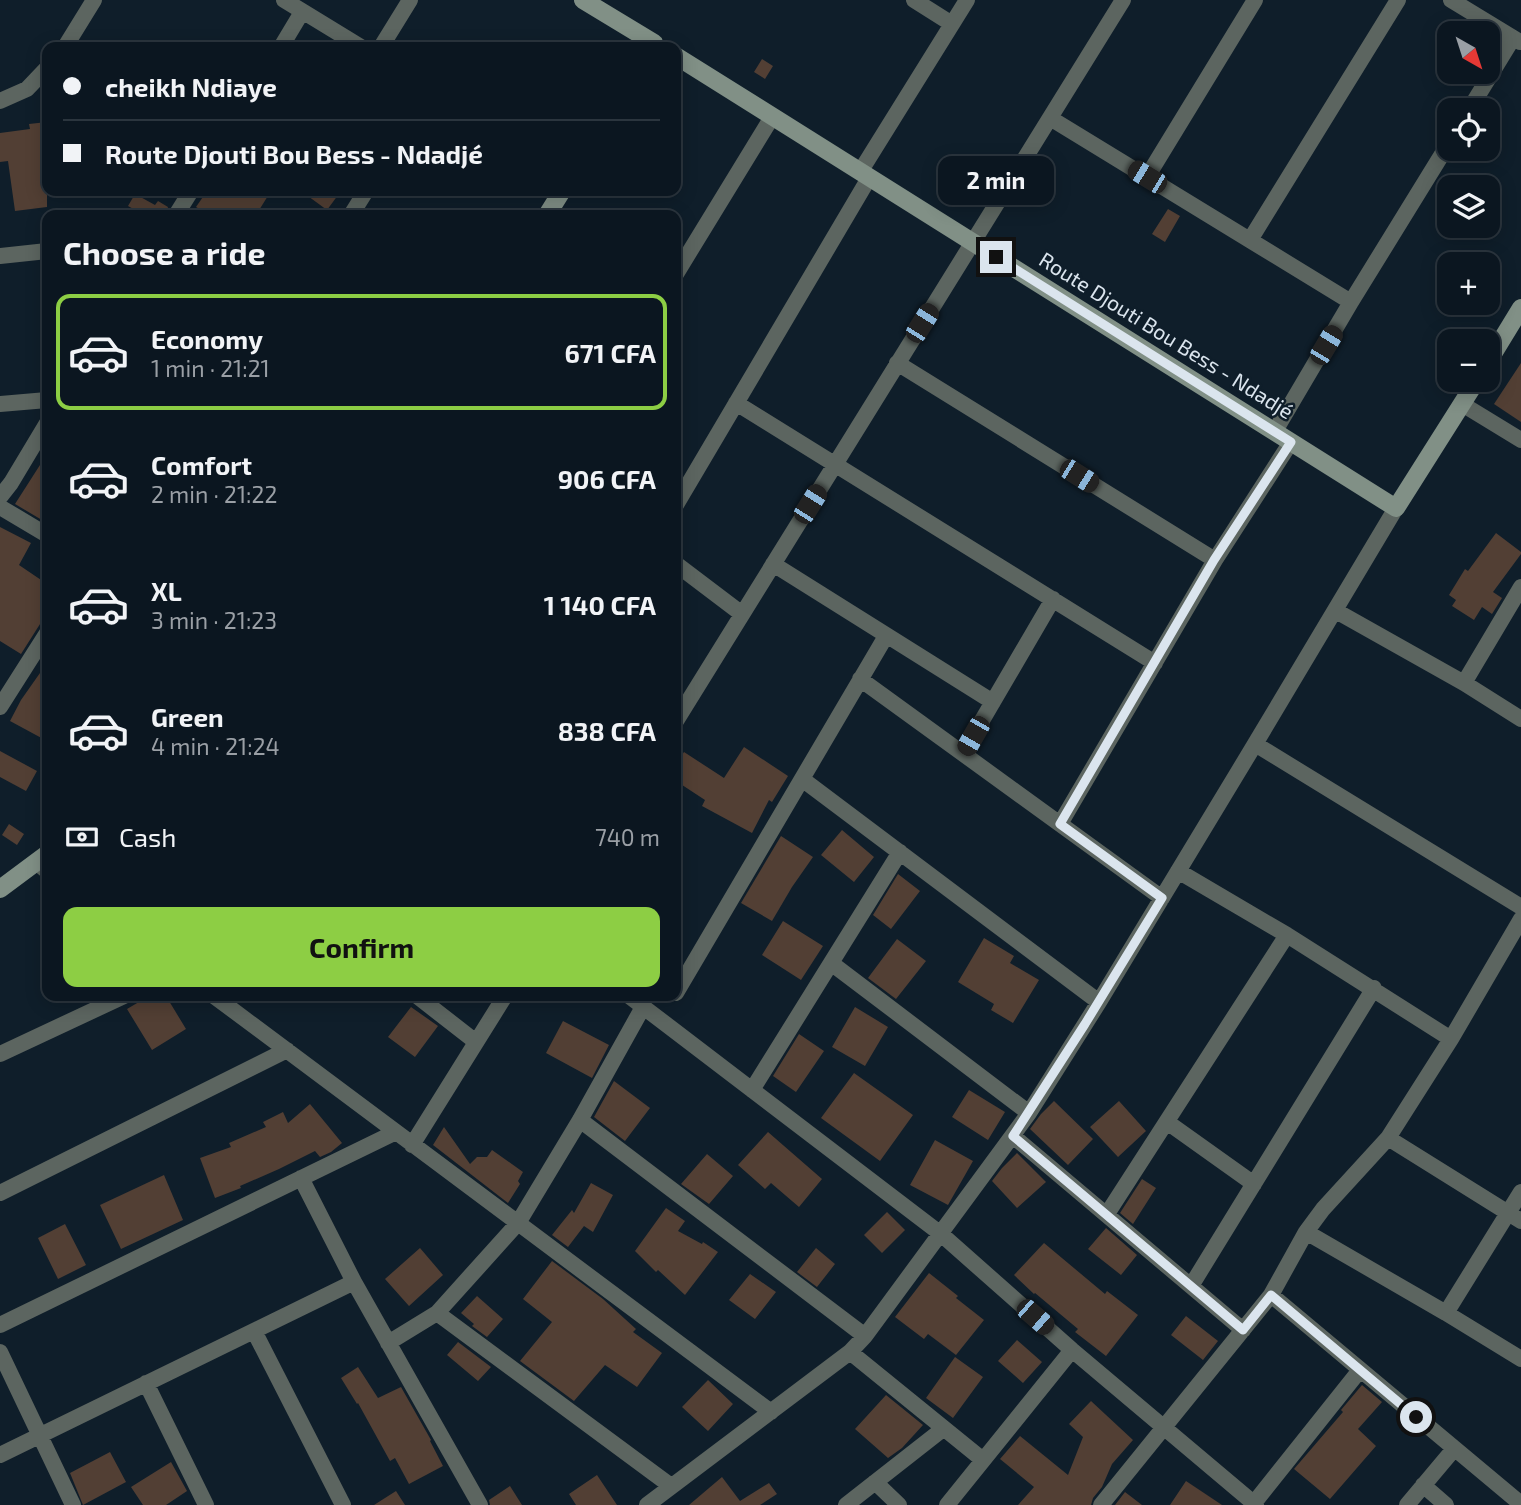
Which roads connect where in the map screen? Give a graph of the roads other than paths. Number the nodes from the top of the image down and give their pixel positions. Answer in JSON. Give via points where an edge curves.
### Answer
{"nodes":[{"id":1,"x":94,"y":0,"type":"edge"},
{"id":2,"x":284,"y":0,"type":"edge"},
{"id":3,"x":410,"y":0,"type":"edge"},
{"id":4,"x":583,"y":0,"type":"edge"},
{"id":5,"x":915,"y":0,"type":"edge"},
{"id":6,"x":967,"y":0,"type":"edge"},
{"id":7,"x":1123,"y":0,"type":"edge"},
{"id":8,"x":1255,"y":0,"type":"edge"},
{"id":9,"x":1398,"y":0,"type":"edge"},
{"id":10,"x":1451,"y":0,"type":"edge"},
{"id":11,"x":302,"y":12,"type":"junction"},
{"id":12,"x":952,"y":24,"type":"junction"},
{"id":13,"x":1517,"y":41,"type":"edge"},
{"id":14,"x":68,"y":42,"type":"edge"},
{"id":15,"x":284,"y":42,"type":"edge"},
{"id":16,"x":353,"y":42,"type":"edge"},
{"id":17,"x":384,"y":42,"type":"edge"},
{"id":18,"x":650,"y":42,"type":"edge"},
{"id":19,"x":681,"y":59,"type":"edge"},
{"id":20,"x":42,"y":73,"type":"edge"},
{"id":21,"x":1477,"y":98,"type":"edge"},
{"id":22,"x":0,"y":101,"type":"edge"},
{"id":23,"x":772,"y":117,"type":"junction"},
{"id":24,"x":1050,"y":118,"type":"junction"},
{"id":25,"x":1438,"y":161,"type":"edge"},
{"id":26,"x":865,"y":175,"type":"junction"},
{"id":27,"x":1147,"y":177,"type":"junction"},
{"id":28,"x":1250,"y":240,"type":"junction"},
{"id":29,"x":973,"y":242,"type":"junction"},
{"id":30,"x":42,"y":252,"type":"edge"},
{"id":31,"x":0,"y":256,"type":"edge"},
{"id":32,"x":681,"y":266,"type":"edge"},
{"id":33,"x":1351,"y":302,"type":"junction"},
{"id":34,"x":1521,"y":308,"type":"edge"},
{"id":35,"x":1500,"y":342,"type":"edge"},
{"id":36,"x":897,"y":363,"type":"junction"},
{"id":37,"x":1470,"y":392,"type":"edge"},
{"id":38,"x":42,"y":400,"type":"edge"},
{"id":39,"x":736,"y":403,"type":"junction"},
{"id":40,"x":0,"y":404,"type":"edge"},
{"id":41,"x":1462,"y":404,"type":"junction"},
{"id":42,"x":42,"y":431,"type":"edge"},
{"id":43,"x":1275,"y":431,"type":"junction"},
{"id":44,"x":1521,"y":440,"type":"edge"},
{"id":45,"x":1291,"y":442,"type":"junction"},
{"id":46,"x":835,"y":464,"type":"junction"},
{"id":47,"x":681,"y":496,"type":"edge"},
{"id":48,"x":0,"y":497,"type":"edge"},
{"id":49,"x":0,"y":507,"type":"edge"},
{"id":50,"x":1396,"y":508,"type":"junction"},
{"id":51,"x":42,"y":532,"type":"edge"},
{"id":52,"x":1214,"y":560,"type":"junction"},
{"id":53,"x":773,"y":564,"type":"junction"},
{"id":54,"x":681,"y":568,"type":"edge"},
{"id":55,"x":1521,"y":587,"type":"edge"},
{"id":56,"x":1053,"y":599,"type":"junction"},
{"id":57,"x":1336,"y":611,"type":"junction"},
{"id":58,"x":742,"y":614,"type":"junction"},
{"id":59,"x":886,"y":636,"type":"junction"},
{"id":60,"x":42,"y":641,"type":"edge"},
{"id":61,"x":1155,"y":663,"type":"junction"},
{"id":62,"x":860,"y":679,"type":"junction"},
{"id":63,"x":1464,"y":683,"type":"junction"},
{"id":64,"x":993,"y":702,"type":"junction"},
{"id":65,"x":0,"y":707,"type":"edge"},
{"id":66,"x":681,"y":709,"type":"edge"},
{"id":67,"x":1521,"y":719,"type":"edge"},
{"id":68,"x":1255,"y":744,"type":"junction"},
{"id":69,"x":963,"y":754,"type":"junction"},
{"id":70,"x":802,"y":779,"type":"junction"},
{"id":71,"x":1060,"y":824,"type":"junction"},
{"id":72,"x":900,"y":852,"type":"junction"},
{"id":73,"x":42,"y":863,"type":"edge"},
{"id":74,"x":1178,"y":871,"type":"junction"},
{"id":75,"x":0,"y":889,"type":"edge"},
{"id":76,"x":1162,"y":898,"type":"junction"},
{"id":77,"x":1521,"y":907,"type":"edge"},
{"id":78,"x":1521,"y":919,"type":"edge"},
{"id":79,"x":1287,"y":935,"type":"junction"},
{"id":80,"x":831,"y":963,"type":"junction"},
{"id":81,"x":681,"y":984,"type":"edge"},
{"id":82,"x":1374,"y":988,"type":"junction"},
{"id":83,"x":113,"y":1001,"type":"edge"},
{"id":84,"x":221,"y":1001,"type":"edge"},
{"id":85,"x":423,"y":1001,"type":"edge"},
{"id":86,"x":502,"y":1001,"type":"edge"},
{"id":87,"x":635,"y":1001,"type":"edge"},
{"id":88,"x":671,"y":1001,"type":"edge"},
{"id":89,"x":1099,"y":1002,"type":"junction"},
{"id":90,"x":643,"y":1007,"type":"junction"},
{"id":91,"x":660,"y":1019,"type":"junction"},
{"id":92,"x":1451,"y":1039,"type":"junction"},
{"id":93,"x":476,"y":1042,"type":"junction"},
{"id":94,"x":287,"y":1050,"type":"junction"},
{"id":95,"x":0,"y":1054,"type":"edge"},
{"id":96,"x":752,"y":1090,"type":"junction"},
{"id":97,"x":1029,"y":1113,"type":"junction"},
{"id":98,"x":580,"y":1120,"type":"junction"},
{"id":99,"x":1167,"y":1122,"type":"junction"},
{"id":100,"x":396,"y":1132,"type":"junction"},
{"id":101,"x":1013,"y":1136,"type":"junction"},
{"id":102,"x":1388,"y":1139,"type":"junction"},
{"id":103,"x":412,"y":1144,"type":"junction"},
{"id":104,"x":301,"y":1178,"type":"junction"},
{"id":105,"x":1254,"y":1184,"type":"junction"},
{"id":106,"x":1521,"y":1192,"type":"edge"},
{"id":107,"x":0,"y":1193,"type":"edge"},
{"id":108,"x":1107,"y":1214,"type":"junction"},
{"id":109,"x":1514,"y":1217,"type":"edge"},
{"id":110,"x":518,"y":1223,"type":"junction"},
{"id":111,"x":1306,"y":1232,"type":"junction"},
{"id":112,"x":940,"y":1234,"type":"junction"},
{"id":113,"x":354,"y":1282,"type":"junction"},
{"id":114,"x":1191,"y":1286,"type":"junction"},
{"id":115,"x":1271,"y":1295,"type":"junction"},
{"id":116,"x":437,"y":1313,"type":"junction"},
{"id":117,"x":1446,"y":1313,"type":"junction"},
{"id":118,"x":0,"y":1325,"type":"edge"},
{"id":119,"x":1243,"y":1330,"type":"junction"},
{"id":120,"x":254,"y":1332,"type":"junction"},
{"id":121,"x":864,"y":1336,"type":"junction"},
{"id":122,"x":388,"y":1343,"type":"junction"},
{"id":123,"x":1072,"y":1350,"type":"junction"},
{"id":124,"x":0,"y":1352,"type":"edge"},
{"id":125,"x":850,"y":1352,"type":"junction"},
{"id":126,"x":1521,"y":1359,"type":"edge"},
{"id":127,"x":1360,"y":1370,"type":"junction"},
{"id":128,"x":146,"y":1383,"type":"junction"},
{"id":129,"x":771,"y":1412,"type":"junction"},
{"id":130,"x":1165,"y":1427,"type":"junction"},
{"id":131,"x":943,"y":1429,"type":"junction"},
{"id":132,"x":39,"y":1437,"type":"junction"},
{"id":133,"x":1454,"y":1449,"type":"junction"},
{"id":134,"x":0,"y":1455,"type":"edge"},
{"id":135,"x":983,"y":1460,"type":"junction"},
{"id":136,"x":875,"y":1482,"type":"junction"},
{"id":137,"x":1423,"y":1485,"type":"junction"},
{"id":138,"x":671,"y":1486,"type":"junction"},
{"id":139,"x":653,"y":1503,"type":"edge"},
{"id":140,"x":1255,"y":1504,"type":"edge"},
{"id":141,"x":1521,"y":1504,"type":"edge"},
{"id":142,"x":73,"y":1505,"type":"edge"},
{"id":143,"x":206,"y":1505,"type":"edge"},
{"id":144,"x":343,"y":1505,"type":"edge"},
{"id":145,"x":480,"y":1505,"type":"edge"},
{"id":146,"x":846,"y":1505,"type":"edge"},
{"id":147,"x":899,"y":1505,"type":"edge"},
{"id":148,"x":947,"y":1505,"type":"edge"},
{"id":149,"x":1101,"y":1505,"type":"edge"},
{"id":150,"x":1407,"y":1505,"type":"edge"},
{"id":151,"x":1446,"y":1505,"type":"edge"}],
"edges":[{"from":1,"to":14,"type":"street"},
{"from":2,"to":11,"type":"street"},
{"from":3,"to":17,"type":"street"},
{"from":4,"to":18,"type":"main road"},
{"from":5,"to":12,"type":"street"},
{"from":6,"to":12,"type":"street"},
{"from":7,"to":24,"type":"street"},
{"from":8,"to":27,"type":"street"},
{"from":9,"to":28,"type":"street"},
{"from":10,"to":13,"type":"street"},
{"from":11,"to":15,"type":"street"},
{"from":11,"to":16,"type":"street"},
{"from":12,"to":26,"type":"street"},
{"from":13,"to":21,"type":"street"},
{"from":19,"to":23,"type":"main road","name":"Route Djouti Bou Bess - Ndadjé"},
{"from":20,"to":22,"type":"street","via":[[27,89]]},
{"from":23,"to":26,"type":"main road","name":"Route Djouti Bou Bess - Ndadjé"},
{"from":23,"to":32,"type":"street"},
{"from":24,"to":27,"type":"street"},
{"from":24,"to":29,"type":"street"},
{"from":25,"to":33,"type":"street"},
{"from":26,"to":29,"type":"main road","name":"Route Djouti Bou Bess - Ndadjé"},
{"from":26,"to":39,"type":"street"},
{"from":27,"to":28,"type":"street"},
{"from":28,"to":33,"type":"street"},
{"from":29,"to":36,"type":"street"},
{"from":29,"to":43,"type":"main road","name":"Route Djouti Bou Bess - Ndadjé"},
{"from":30,"to":31,"type":"street"},
{"from":33,"to":43,"type":"street"},
{"from":34,"to":35,"type":"main road"},
{"from":36,"to":46,"type":"street"},
{"from":36,"to":52,"type":"street"},
{"from":37,"to":41,"type":"main road"},
{"from":38,"to":40,"type":"street"},
{"from":39,"to":46,"type":"street"},
{"from":39,"to":47,"type":"street"},
{"from":41,"to":44,"type":"street"},
{"from":41,"to":50,"type":"main road"},
{"from":42,"to":48,"type":"street"},
{"from":43,"to":45,"type":"main road","name":"Route Djouti Bou Bess - Ndadjé"},
{"from":45,"to":50,"type":"main road","name":"Route Djouti Bou Bess - Ndadjé"},
{"from":45,"to":52,"type":"street"},
{"from":46,"to":53,"type":"street"},
{"from":46,"to":56,"type":"street"},
{"from":49,"to":51,"type":"street"},
{"from":50,"to":57,"type":"street"},
{"from":52,"to":61,"type":"street"},
{"from":53,"to":58,"type":"street"},
{"from":53,"to":59,"type":"street"},
{"from":54,"to":58,"type":"street"},
{"from":55,"to":63,"type":"street"},
{"from":56,"to":61,"type":"street"},
{"from":56,"to":64,"type":"street"},
{"from":57,"to":63,"type":"street"},
{"from":57,"to":68,"type":"street"},
{"from":58,"to":66,"type":"street"},
{"from":59,"to":62,"type":"street"},
{"from":59,"to":64,"type":"street"},
{"from":60,"to":65,"type":"street"},
{"from":61,"to":71,"type":"street"},
{"from":62,"to":69,"type":"street"},
{"from":62,"to":70,"type":"street"},
{"from":63,"to":67,"type":"street"},
{"from":64,"to":69,"type":"street"},
{"from":68,"to":74,"type":"street"},
{"from":68,"to":77,"type":"street"},
{"from":69,"to":71,"type":"street"},
{"from":70,"to":72,"type":"street"},
{"from":70,"to":81,"type":"street"},
{"from":71,"to":76,"type":"street"},
{"from":72,"to":80,"type":"street"},
{"from":72,"to":89,"type":"street"},
{"from":73,"to":75,"type":"main road"},
{"from":74,"to":76,"type":"street"},
{"from":74,"to":79,"type":"street"},
{"from":76,"to":89,"type":"street"},
{"from":78,"to":92,"type":"street"},
{"from":79,"to":82,"type":"street"},
{"from":79,"to":99,"type":"street"},
{"from":80,"to":96,"type":"street"},
{"from":80,"to":97,"type":"street"},
{"from":82,"to":92,"type":"street"},
{"from":82,"to":105,"type":"street"},
{"from":83,"to":95,"type":"street"},
{"from":84,"to":94,"type":"street"},
{"from":85,"to":93,"type":"street"},
{"from":86,"to":93,"type":"street"},
{"from":87,"to":90,"type":"street"},
{"from":88,"to":91,"type":"street"},
{"from":89,"to":97,"type":"street"},
{"from":90,"to":91,"type":"street"},
{"from":90,"to":98,"type":"street"},
{"from":91,"to":96,"type":"street"},
{"from":92,"to":102,"type":"street"},
{"from":93,"to":103,"type":"street"},
{"from":94,"to":100,"type":"street"},
{"from":94,"to":107,"type":"street"},
{"from":96,"to":112,"type":"street"},
{"from":97,"to":101,"type":"street"},
{"from":98,"to":110,"type":"street"},
{"from":98,"to":121,"type":"street"},
{"from":99,"to":105,"type":"street"},
{"from":99,"to":108,"type":"street"},
{"from":100,"to":103,"type":"street"},
{"from":100,"to":104,"type":"street"},
{"from":101,"to":108,"type":"street"},
{"from":101,"to":112,"type":"street"},
{"from":102,"to":109,"type":"street"},
{"from":102,"to":111,"type":"street"},
{"from":103,"to":110,"type":"street"},
{"from":104,"to":113,"type":"street"},
{"from":104,"to":118,"type":"street"},
{"from":105,"to":114,"type":"street"},
{"from":106,"to":109,"type":"street"},
{"from":108,"to":114,"type":"street"},
{"from":109,"to":117,"type":"street"},
{"from":110,"to":116,"type":"street"},
{"from":110,"to":129,"type":"street"},
{"from":111,"to":115,"type":"street"},
{"from":111,"to":117,"type":"street"},
{"from":112,"to":121,"type":"street"},
{"from":112,"to":123,"type":"street"},
{"from":113,"to":120,"type":"street"},
{"from":113,"to":122,"type":"street"},
{"from":114,"to":119,"type":"street"},
{"from":115,"to":119,"type":"street"},
{"from":115,"to":127,"type":"street"},
{"from":116,"to":122,"type":"street"},
{"from":116,"to":138,"type":"street"},
{"from":117,"to":126,"type":"street"},
{"from":119,"to":130,"type":"street"},
{"from":120,"to":128,"type":"street"},
{"from":120,"to":144,"type":"street"},
{"from":121,"to":125,"type":"street"},
{"from":122,"to":145,"type":"street"},
{"from":123,"to":130,"type":"street"},
{"from":123,"to":135,"type":"street"},
{"from":124,"to":132,"type":"street"},
{"from":125,"to":129,"type":"street"},
{"from":125,"to":131,"type":"street"},
{"from":127,"to":133,"type":"street"},
{"from":127,"to":140,"type":"street"},
{"from":128,"to":132,"type":"street"},
{"from":128,"to":143,"type":"street"},
{"from":129,"to":138,"type":"street"},
{"from":130,"to":140,"type":"street"},
{"from":130,"to":149,"type":"street"},
{"from":131,"to":135,"type":"street"},
{"from":131,"to":136,"type":"street"},
{"from":132,"to":134,"type":"street"},
{"from":132,"to":142,"type":"street"},
{"from":133,"to":137,"type":"street"},
{"from":133,"to":141,"type":"street"},
{"from":135,"to":148,"type":"street"},
{"from":136,"to":146,"type":"street"},
{"from":136,"to":147,"type":"street"},
{"from":137,"to":150,"type":"street"},
{"from":137,"to":151,"type":"street"},
{"from":138,"to":139,"type":"street"}]}
